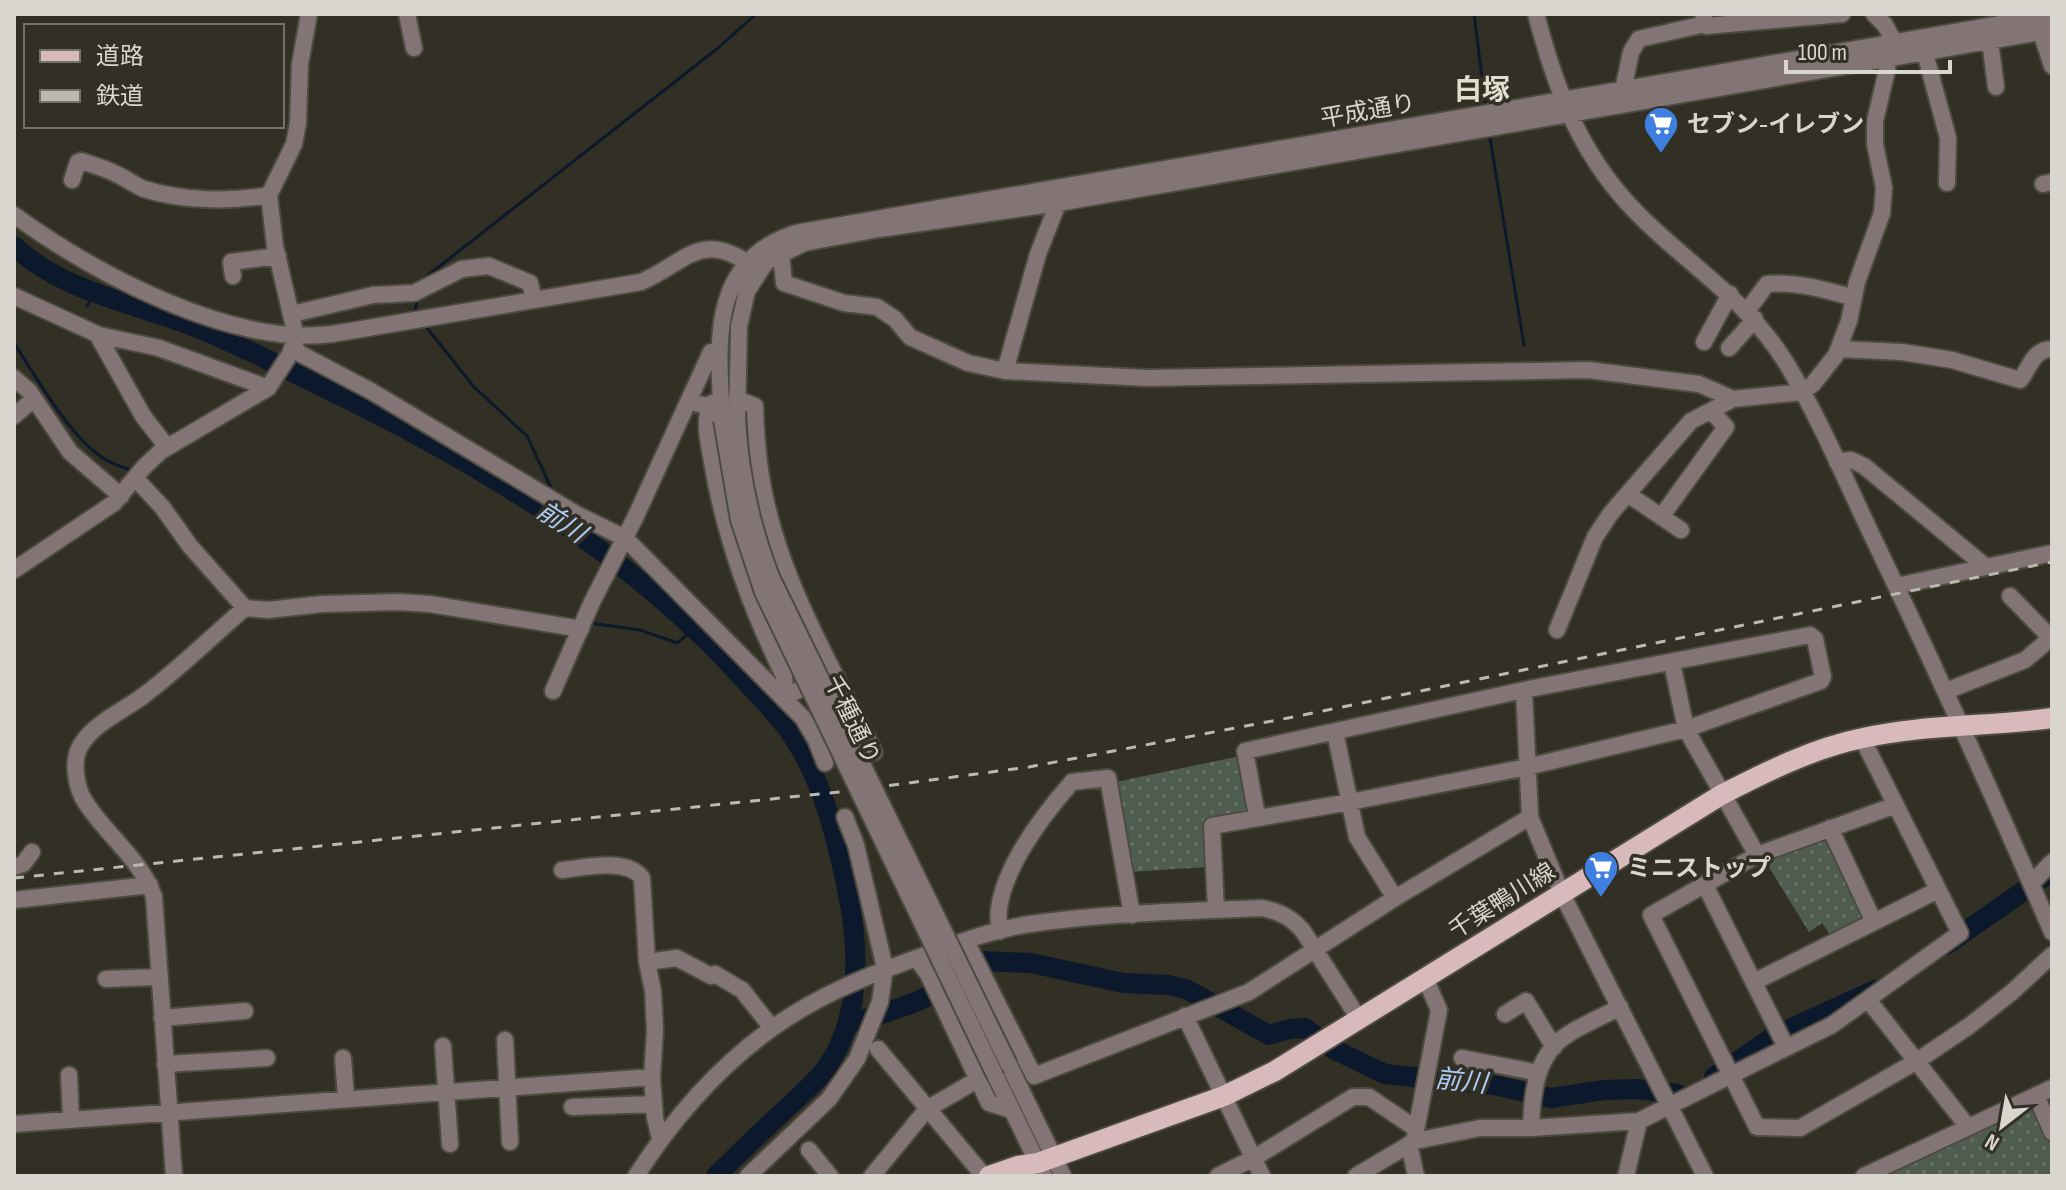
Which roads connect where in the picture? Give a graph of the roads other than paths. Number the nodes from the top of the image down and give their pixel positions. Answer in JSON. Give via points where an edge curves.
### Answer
{"nodes":[{"id":1,"x":309,"y":14,"type":"edge"},
{"id":2,"x":407,"y":14,"type":"edge"},
{"id":3,"x":1536,"y":14,"type":"edge"},
{"id":4,"x":1842,"y":14,"type":"edge"},
{"id":5,"x":1874,"y":14,"type":"edge"},
{"id":6,"x":1704,"y":19,"type":"edge"},
{"id":7,"x":2046,"y":22,"type":"edge"},
{"id":8,"x":1990,"y":41,"type":"junction"},
{"id":9,"x":414,"y":48,"type":"dead end"},
{"id":10,"x":1889,"y":52,"type":"junction"},
{"id":11,"x":1925,"y":53,"type":"junction"},
{"id":12,"x":2052,"y":66,"type":"edge"},
{"id":13,"x":1996,"y":87,"type":"dead end"},
{"id":14,"x":1623,"y":90,"type":"junction"},
{"id":15,"x":1566,"y":108,"type":"junction"},
{"id":16,"x":72,"y":180,"type":"dead end"},
{"id":17,"x":1947,"y":183,"type":"dead end"},
{"id":18,"x":269,"y":195,"type":"junction"},
{"id":19,"x":1061,"y":196,"type":"junction"},
{"id":20,"x":14,"y":215,"type":"edge"},
{"id":21,"x":781,"y":252,"type":"junction"},
{"id":22,"x":278,"y":256,"type":"junction"},
{"id":23,"x":752,"y":266,"type":"junction"},
{"id":24,"x":233,"y":276,"type":"dead end"},
{"id":25,"x":1730,"y":294,"type":"junction"},
{"id":26,"x":14,"y":296,"type":"edge"},
{"id":27,"x":1854,"y":298,"type":"junction"},
{"id":28,"x":534,"y":300,"type":"junction"},
{"id":29,"x":292,"y":314,"type":"junction"},
{"id":30,"x":1751,"y":315,"type":"junction"},
{"id":31,"x":97,"y":334,"type":"junction"},
{"id":32,"x":294,"y":342,"type":"junction"},
{"id":33,"x":1704,"y":342,"type":"dead end"},
{"id":34,"x":1729,"y":348,"type":"dead end"},
{"id":35,"x":1839,"y":349,"type":"junction"},
{"id":36,"x":2052,"y":349,"type":"edge"},
{"id":37,"x":711,"y":352,"type":"dead end"},
{"id":38,"x":1005,"y":371,"type":"junction"},
{"id":39,"x":14,"y":378,"type":"edge"},
{"id":40,"x":268,"y":388,"type":"junction"},
{"id":41,"x":1802,"y":392,"type":"junction"},
{"id":42,"x":34,"y":399,"type":"junction"},
{"id":43,"x":1733,"y":399,"type":"junction"},
{"id":44,"x":688,"y":402,"type":"junction"},
{"id":45,"x":722,"y":402,"type":"junction"},
{"id":46,"x":1711,"y":411,"type":"junction"},
{"id":47,"x":14,"y":416,"type":"edge"},
{"id":48,"x":730,"y":419,"type":"junction"},
{"id":49,"x":167,"y":447,"type":"junction"},
{"id":50,"x":1837,"y":462,"type":"junction"},
{"id":51,"x":138,"y":475,"type":"junction"},
{"id":52,"x":1629,"y":495,"type":"junction"},
{"id":53,"x":121,"y":496,"type":"junction"},
{"id":54,"x":1661,"y":517,"type":"junction"},
{"id":55,"x":1681,"y":530,"type":"dead end"},
{"id":56,"x":625,"y":538,"type":"junction"},
{"id":57,"x":2052,"y":553,"type":"edge"},
{"id":58,"x":1986,"y":567,"type":"junction"},
{"id":59,"x":14,"y":570,"type":"edge"},
{"id":60,"x":1896,"y":586,"type":"junction"},
{"id":61,"x":2010,"y":596,"type":"dead end"},
{"id":62,"x":245,"y":608,"type":"junction"},
{"id":63,"x":583,"y":625,"type":"junction"},
{"id":64,"x":1557,"y":630,"type":"dead end"},
{"id":65,"x":2052,"y":638,"type":"edge"},
{"id":66,"x":1672,"y":663,"type":"junction"},
{"id":67,"x":778,"y":665,"type":"junction"},
{"id":68,"x":760,"y":673,"type":"junction"},
{"id":69,"x":836,"y":674,"type":"junction"},
{"id":70,"x":1524,"y":690,"type":"junction"},
{"id":71,"x":553,"y":691,"type":"dead end"},
{"id":72,"x":1946,"y":691,"type":"junction"},
{"id":73,"x":2052,"y":718,"type":"edge"},
{"id":74,"x":1961,"y":725,"type":"junction"},
{"id":75,"x":1686,"y":729,"type":"junction"},
{"id":76,"x":1335,"y":732,"type":"junction"},
{"id":77,"x":1862,"y":738,"type":"junction"},
{"id":78,"x":1527,"y":767,"type":"junction"},
{"id":79,"x":1721,"y":795,"type":"junction"},
{"id":80,"x":1350,"y":802,"type":"junction"},
{"id":81,"x":1896,"y":805,"type":"junction"},
{"id":82,"x":1257,"y":816,"type":"junction"},
{"id":83,"x":845,"y":817,"type":"dead end"},
{"id":84,"x":1530,"y":817,"type":"junction"},
{"id":85,"x":1830,"y":828,"type":"junction"},
{"id":86,"x":32,"y":852,"type":"dead end"},
{"id":87,"x":1757,"y":855,"type":"junction"},
{"id":88,"x":2052,"y":862,"type":"edge"},
{"id":89,"x":14,"y":867,"type":"edge"},
{"id":90,"x":562,"y":870,"type":"dead end"},
{"id":91,"x":2031,"y":884,"type":"junction"},
{"id":92,"x":150,"y":885,"type":"junction"},
{"id":93,"x":1705,"y":885,"type":"junction"},
{"id":94,"x":1938,"y":890,"type":"junction"},
{"id":95,"x":1562,"y":894,"type":"junction"},
{"id":96,"x":1395,"y":898,"type":"junction"},
{"id":97,"x":14,"y":900,"type":"edge"},
{"id":98,"x":2047,"y":906,"type":"edge"},
{"id":99,"x":1216,"y":910,"type":"junction"},
{"id":100,"x":1132,"y":915,"type":"junction"},
{"id":101,"x":1874,"y":922,"type":"junction"},
{"id":102,"x":1000,"y":931,"type":"junction"},
{"id":103,"x":2052,"y":932,"type":"edge"},
{"id":104,"x":966,"y":941,"type":"junction"},
{"id":105,"x":1316,"y":950,"type":"junction"},
{"id":106,"x":2052,"y":955,"type":"edge"},
{"id":107,"x":916,"y":958,"type":"junction"},
{"id":108,"x":647,"y":962,"type":"junction"},
{"id":109,"x":885,"y":968,"type":"junction"},
{"id":110,"x":158,"y":977,"type":"junction"},
{"id":111,"x":106,"y":979,"type":"dead end"},
{"id":112,"x":1426,"y":980,"type":"junction"},
{"id":113,"x":1754,"y":982,"type":"junction"},
{"id":114,"x":1869,"y":1001,"type":"junction"},
{"id":115,"x":1620,"y":1007,"type":"junction"},
{"id":116,"x":245,"y":1011,"type":"dead end"},
{"id":117,"x":1505,"y":1014,"type":"dead end"},
{"id":118,"x":1185,"y":1016,"type":"junction"},
{"id":119,"x":162,"y":1018,"type":"junction"},
{"id":120,"x":1359,"y":1019,"type":"junction"},
{"id":121,"x":772,"y":1028,"type":"junction"},
{"id":122,"x":505,"y":1040,"type":"dead end"},
{"id":123,"x":443,"y":1046,"type":"dead end"},
{"id":124,"x":1554,"y":1047,"type":"junction"},
{"id":125,"x":1786,"y":1047,"type":"junction"},
{"id":126,"x":878,"y":1049,"type":"dead end"},
{"id":127,"x":267,"y":1058,"type":"dead end"},
{"id":128,"x":343,"y":1058,"type":"dead end"},
{"id":129,"x":1462,"y":1058,"type":"dead end"},
{"id":130,"x":1917,"y":1061,"type":"junction"},
{"id":131,"x":165,"y":1064,"type":"junction"},
{"id":132,"x":1539,"y":1073,"type":"junction"},
{"id":133,"x":1730,"y":1074,"type":"junction"},
{"id":134,"x":69,"y":1075,"type":"dead end"},
{"id":135,"x":652,"y":1077,"type":"junction"},
{"id":136,"x":977,"y":1080,"type":"junction"},
{"id":137,"x":507,"y":1087,"type":"junction"},
{"id":138,"x":2052,"y":1088,"type":"edge"},
{"id":139,"x":446,"y":1091,"type":"junction"},
{"id":140,"x":2036,"y":1095,"type":"junction"},
{"id":141,"x":1224,"y":1096,"type":"junction"},
{"id":142,"x":346,"y":1098,"type":"junction"},
{"id":143,"x":654,"y":1104,"type":"junction"},
{"id":144,"x":1670,"y":1106,"type":"junction"},
{"id":145,"x":572,"y":1107,"type":"dead end"},
{"id":146,"x":927,"y":1109,"type":"junction"},
{"id":147,"x":1012,"y":1110,"type":"junction"},
{"id":148,"x":169,"y":1111,"type":"junction"},
{"id":149,"x":71,"y":1119,"type":"junction"},
{"id":150,"x":1639,"y":1121,"type":"junction"},
{"id":151,"x":14,"y":1124,"type":"edge"},
{"id":152,"x":1968,"y":1127,"type":"junction"},
{"id":153,"x":1531,"y":1128,"type":"junction"},
{"id":154,"x":2052,"y":1132,"type":"edge"},
{"id":155,"x":1413,"y":1138,"type":"junction"},
{"id":156,"x":660,"y":1139,"type":"junction"},
{"id":157,"x":510,"y":1142,"type":"dead end"},
{"id":158,"x":450,"y":1144,"type":"dead end"},
{"id":159,"x":809,"y":1150,"type":"dead end"},
{"id":160,"x":1254,"y":1158,"type":"junction"},
{"id":161,"x":1050,"y":1168,"type":"edge"},
{"id":162,"x":174,"y":1176,"type":"edge"},
{"id":163,"x":636,"y":1176,"type":"edge"},
{"id":164,"x":748,"y":1176,"type":"edge"},
{"id":165,"x":830,"y":1176,"type":"edge"},
{"id":166,"x":872,"y":1176,"type":"edge"},
{"id":167,"x":986,"y":1176,"type":"edge"},
{"id":168,"x":1020,"y":1176,"type":"edge"},
{"id":169,"x":1218,"y":1176,"type":"edge"},
{"id":170,"x":1262,"y":1176,"type":"edge"},
{"id":171,"x":1356,"y":1176,"type":"edge"},
{"id":172,"x":1416,"y":1176,"type":"edge"},
{"id":173,"x":1626,"y":1176,"type":"edge"},
{"id":174,"x":1705,"y":1176,"type":"edge"},
{"id":175,"x":1864,"y":1176,"type":"edge"}],
"edges":[{"from":1,"to":18,"type":"street","via":[[294,144]]},
{"from":2,"to":9,"type":"street"},
{"from":3,"to":15,"type":"street"},
{"from":4,"to":6,"type":"street"},
{"from":5,"to":10,"type":"street","via":[[1891,36]]},
{"from":6,"to":14,"type":"street","via":[[1639,39]]},
{"from":7,"to":8,"type":"street","name":"平成通り"},
{"from":7,"to":10,"type":"street","name":"平成通り"},
{"from":7,"to":12,"type":"street"},
{"from":8,"to":11,"type":"street","name":"平成通り"},
{"from":8,"to":13,"type":"street"},
{"from":10,"to":11,"type":"street","name":"平成通り"},
{"from":10,"to":14,"type":"street","name":"平成通り"},
{"from":10,"to":15,"type":"street","name":"平成通り"},
{"from":10,"to":27,"type":"street","via":[[1875,121],[1882,213]]},
{"from":11,"to":17,"type":"street","via":[[1948,138]]},
{"from":14,"to":15,"type":"street","name":"平成通り"},
{"from":15,"to":19,"type":"street","name":"平成通り"},
{"from":15,"to":25,"type":"street","via":[[1619,195]]},
{"from":16,"to":18,"type":"street","via":[[81,161],[160,193],[215,199]]},
{"from":18,"to":22,"type":"street"},
{"from":19,"to":21,"type":"street","name":"平成通り","via":[[823,238]]},
{"from":19,"to":23,"type":"street","name":"平成通り","via":[[808,230],[778,239]]},
{"from":19,"to":38,"type":"street","via":[[1038,254]]},
{"from":20,"to":32,"type":"street","via":[[61,248],[157,297]]},
{"from":21,"to":23,"type":"street","name":"平成通り"},
{"from":21,"to":38,"type":"street","via":[[784,283],[844,303],[877,307],[910,337],[968,363]]},
{"from":22,"to":24,"type":"street","via":[[231,262]]},
{"from":22,"to":29,"type":"street"},
{"from":23,"to":28,"type":"street","via":[[723,251],[700,249],[641,282]]},
{"from":23,"to":45,"type":"street","name":"千種通り","via":[[729,291],[724,307]]},
{"from":25,"to":30,"type":"street"},
{"from":25,"to":33,"type":"street"},
{"from":26,"to":31,"type":"street"},
{"from":27,"to":30,"type":"street","via":[[1767,284]]},
{"from":27,"to":35,"type":"street"},
{"from":28,"to":29,"type":"street","via":[[530,283],[489,266],[462,269],[414,293],[373,295]]},
{"from":28,"to":32,"type":"street"},
{"from":29,"to":32,"type":"street"},
{"from":30,"to":34,"type":"street"},
{"from":30,"to":41,"type":"street"},
{"from":31,"to":40,"type":"street","via":[[159,348]]},
{"from":31,"to":49,"type":"street","via":[[143,416]]},
{"from":32,"to":40,"type":"street"},
{"from":32,"to":56,"type":"street","via":[[299,353]]},
{"from":35,"to":36,"type":"street","via":[[1952,360],[2011,380],[2020,380],[2035,356]]},
{"from":35,"to":41,"type":"street"},
{"from":37,"to":44,"type":"street"},
{"from":38,"to":43,"type":"street","via":[[1147,378],[1588,370],[1699,384]]},
{"from":39,"to":42,"type":"street"},
{"from":40,"to":49,"type":"street"},
{"from":41,"to":43,"type":"street"},
{"from":41,"to":50,"type":"street"},
{"from":42,"to":47,"type":"street"},
{"from":42,"to":53,"type":"street","via":[[70,452]]},
{"from":43,"to":46,"type":"street"},
{"from":44,"to":45,"type":"street"},
{"from":44,"to":56,"type":"street"},
{"from":45,"to":48,"type":"street","name":"千種通り"},
{"from":45,"to":67,"type":"street","via":[[706,417],[724,524]]},
{"from":45,"to":69,"type":"street","via":[[755,406],[761,475],[780,550]]},
{"from":46,"to":52,"type":"street","via":[[1691,421]]},
{"from":46,"to":54,"type":"street","via":[[1726,427]]},
{"from":48,"to":147,"type":"street","name":"千種通り","bridge":true,"via":[[739,520],[763,592]]},
{"from":48,"to":161,"type":"street","name":"千種通り","bridge":true,"via":[[771,577],[1009,1065]]},
{"from":49,"to":51,"type":"street"},
{"from":50,"to":58,"type":"street","via":[[1851,460],[1864,466]]},
{"from":50,"to":60,"type":"street"},
{"from":51,"to":53,"type":"street"},
{"from":51,"to":62,"type":"street"},
{"from":52,"to":54,"type":"street"},
{"from":52,"to":64,"type":"street","via":[[1595,537]]},
{"from":53,"to":59,"type":"street"},
{"from":54,"to":55,"type":"street"},
{"from":56,"to":63,"type":"street"},
{"from":56,"to":68,"type":"street"},
{"from":57,"to":58,"type":"street"},
{"from":58,"to":60,"type":"street"},
{"from":60,"to":72,"type":"street"},
{"from":61,"to":65,"type":"street"},
{"from":62,"to":63,"type":"street","via":[[398,602]]},
{"from":62,"to":92,"type":"street","via":[[80,745],[75,770],[85,802]]},
{"from":63,"to":71,"type":"street"},
{"from":65,"to":72,"type":"street","via":[[2025,660]]},
{"from":66,"to":70,"type":"street"},
{"from":66,"to":75,"type":"street"},
{"from":66,"to":75,"type":"street","via":[[1810,635],[1815,639],[1821,681]]},
{"from":67,"to":68,"type":"street"},
{"from":67,"to":69,"type":"street","via":[[792,693]]},
{"from":68,"to":69,"type":"street","via":[[803,718],[823,757],[873,749]]},
{"from":70,"to":76,"type":"street"},
{"from":70,"to":78,"type":"street"},
{"from":72,"to":74,"type":"street"},
{"from":73,"to":74,"type":"main road","name":"千葉鴨川線"},
{"from":74,"to":77,"type":"main road","name":"千葉鴨川線"},
{"from":74,"to":91,"type":"street"},
{"from":75,"to":78,"type":"street"},
{"from":75,"to":79,"type":"street"},
{"from":76,"to":80,"type":"street"},
{"from":76,"to":82,"type":"street","via":[[1245,751]]},
{"from":77,"to":79,"type":"main road","name":"千葉鴨川線","via":[[1784,763]]},
{"from":77,"to":81,"type":"street"},
{"from":78,"to":80,"type":"street"},
{"from":78,"to":84,"type":"street"},
{"from":79,"to":87,"type":"street"},
{"from":79,"to":95,"type":"main road","name":"千葉鴨川線"},
{"from":80,"to":82,"type":"street"},
{"from":80,"to":96,"type":"street","via":[[1357,837]]},
{"from":81,"to":85,"type":"street"},
{"from":81,"to":94,"type":"street"},
{"from":82,"to":99,"type":"street","via":[[1212,826]]},
{"from":83,"to":109,"type":"street"},
{"from":84,"to":95,"type":"street"},
{"from":84,"to":96,"type":"street"},
{"from":85,"to":87,"type":"street"},
{"from":85,"to":101,"type":"street"},
{"from":86,"to":89,"type":"street"},
{"from":87,"to":93,"type":"street"},
{"from":88,"to":91,"type":"street"},
{"from":90,"to":108,"type":"street","via":[[608,866],[638,872],[645,899]]},
{"from":91,"to":98,"type":"street"},
{"from":92,"to":97,"type":"street"},
{"from":92,"to":110,"type":"street"},
{"from":93,"to":113,"type":"street"},
{"from":93,"to":133,"type":"street","via":[[1651,915]]},
{"from":94,"to":101,"type":"street"},
{"from":94,"to":114,"type":"street","via":[[1960,933]]},
{"from":95,"to":112,"type":"main road","name":"千葉鴨川線"},
{"from":95,"to":115,"type":"street"},
{"from":96,"to":105,"type":"street"},
{"from":98,"to":103,"type":"street"},
{"from":99,"to":100,"type":"street"},
{"from":99,"to":105,"type":"street","via":[[1262,908],[1284,914]]},
{"from":100,"to":102,"type":"street"},
{"from":100,"to":102,"type":"street","via":[[1108,778],[1072,782],[1035,829],[1002,891],[996,915]]},
{"from":101,"to":113,"type":"street"},
{"from":102,"to":104,"type":"street"},
{"from":104,"to":107,"type":"street"},
{"from":104,"to":118,"type":"street","via":[[1034,1076]]},
{"from":105,"to":118,"type":"street","via":[[1249,992]]},
{"from":105,"to":120,"type":"street"},
{"from":106,"to":130,"type":"street","via":[[1990,1009]]},
{"from":107,"to":109,"type":"street"},
{"from":107,"to":136,"type":"street"},
{"from":108,"to":121,"type":"street","via":[[677,958],[715,974],[742,990]]},
{"from":108,"to":135,"type":"street","via":[[655,1031]]},
{"from":109,"to":121,"type":"street"},
{"from":109,"to":164,"type":"street","via":[[880,1002],[857,1059],[829,1099]]},
{"from":110,"to":111,"type":"street"},
{"from":110,"to":119,"type":"street"},
{"from":112,"to":120,"type":"main road","name":"千葉鴨川線"},
{"from":112,"to":155,"type":"street","via":[[1439,1010]]},
{"from":113,"to":125,"type":"street"},
{"from":114,"to":125,"type":"street"},
{"from":114,"to":130,"type":"street"},
{"from":115,"to":124,"type":"street"},
{"from":115,"to":144,"type":"street"},
{"from":116,"to":119,"type":"street"},
{"from":117,"to":124,"type":"street","via":[[1526,1001]]},
{"from":118,"to":141,"type":"street"},
{"from":119,"to":131,"type":"street"},
{"from":120,"to":141,"type":"main road","name":"千葉鴨川線"},
{"from":121,"to":156,"type":"street","via":[[706,1087]]},
{"from":122,"to":137,"type":"street"},
{"from":123,"to":139,"type":"street"},
{"from":124,"to":132,"type":"street"},
{"from":125,"to":133,"type":"street"},
{"from":126,"to":146,"type":"street"},
{"from":127,"to":131,"type":"street"},
{"from":128,"to":142,"type":"street"},
{"from":129,"to":132,"type":"street"},
{"from":130,"to":133,"type":"street","via":[[1800,1128],[1757,1127]]},
{"from":130,"to":152,"type":"street"},
{"from":131,"to":148,"type":"street"},
{"from":132,"to":153,"type":"street"},
{"from":133,"to":144,"type":"street"},
{"from":134,"to":149,"type":"street"},
{"from":135,"to":137,"type":"street"},
{"from":135,"to":143,"type":"street"},
{"from":136,"to":146,"type":"street"},
{"from":136,"to":147,"type":"street","via":[[989,1103]]},
{"from":137,"to":139,"type":"street"},
{"from":137,"to":157,"type":"street"},
{"from":138,"to":140,"type":"street"},
{"from":139,"to":142,"type":"street"},
{"from":139,"to":158,"type":"street"},
{"from":140,"to":152,"type":"street"},
{"from":140,"to":154,"type":"street"},
{"from":141,"to":160,"type":"street"},
{"from":141,"to":161,"type":"main road","name":"千葉鴨川線"},
{"from":142,"to":148,"type":"street"},
{"from":143,"to":145,"type":"street"},
{"from":143,"to":156,"type":"street"},
{"from":144,"to":150,"type":"street"},
{"from":144,"to":174,"type":"street"},
{"from":146,"to":166,"type":"street"},
{"from":146,"to":167,"type":"street"},
{"from":147,"to":161,"type":"street","name":"千種通り"},
{"from":148,"to":149,"type":"street"},
{"from":148,"to":162,"type":"street"},
{"from":149,"to":151,"type":"street"},
{"from":150,"to":153,"type":"street"},
{"from":150,"to":173,"type":"street"},
{"from":152,"to":175,"type":"street"},
{"from":153,"to":155,"type":"street","via":[[1480,1128]]},
{"from":155,"to":160,"type":"street","via":[[1369,1097],[1353,1097]]},
{"from":155,"to":171,"type":"street"},
{"from":155,"to":172,"type":"street"},
{"from":156,"to":163,"type":"street"},
{"from":159,"to":165,"type":"street"},
{"from":160,"to":169,"type":"street"},
{"from":160,"to":170,"type":"street"},
{"from":161,"to":167,"type":"main road","name":"千葉鴨川線","via":[[1018,1166]]},
{"from":161,"to":168,"type":"main road","name":"千葉鴨川線"}]}
